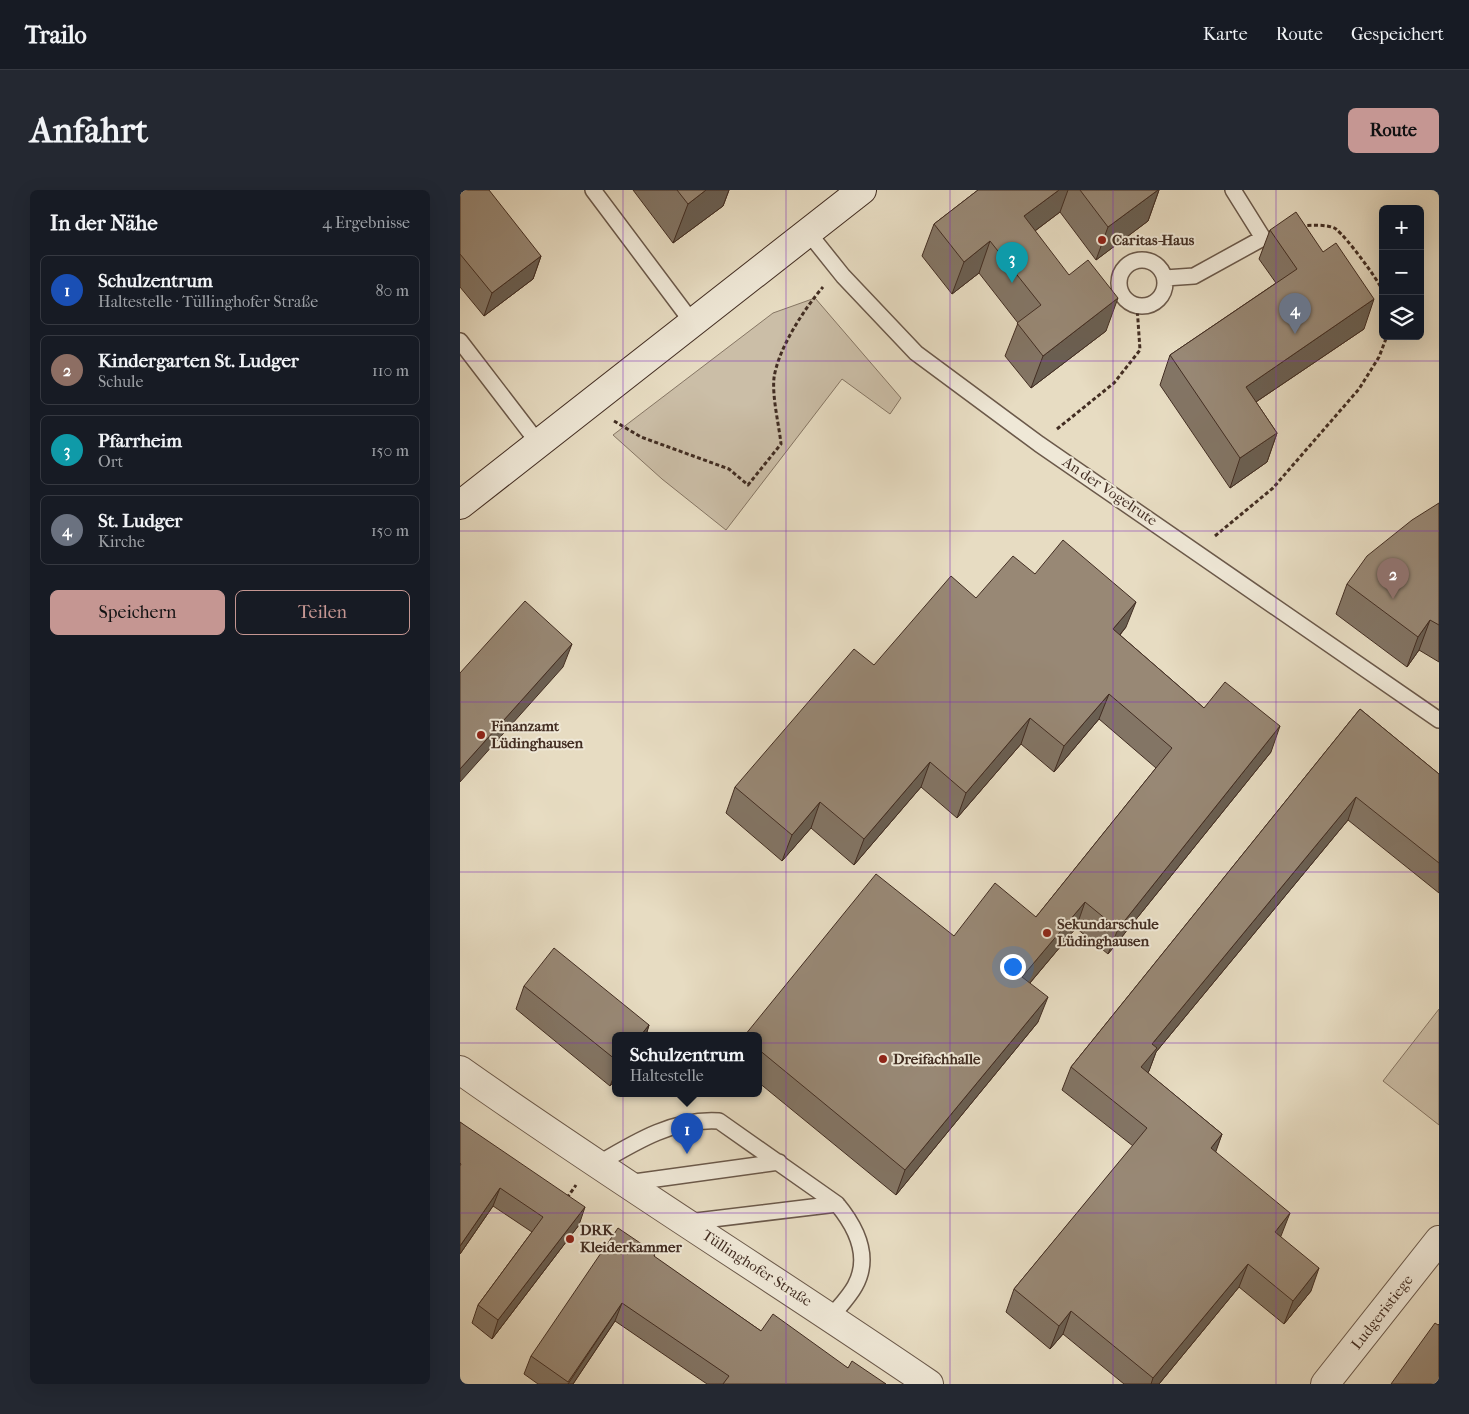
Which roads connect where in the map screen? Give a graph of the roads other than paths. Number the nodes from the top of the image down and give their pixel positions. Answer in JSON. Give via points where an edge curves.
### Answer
{"nodes":[{"id":1,"x":593,"y":190,"type":"edge"},
{"id":2,"x":1233,"y":190,"type":"edge"},
{"id":3,"x":846,"y":195,"type":"edge"},
{"id":4,"x":807,"y":232,"type":"junction"},
{"id":5,"x":1165,"y":278,"type":"junction"},
{"id":6,"x":692,"y":322,"type":"junction"},
{"id":7,"x":460,"y":341,"type":"edge"},
{"id":8,"x":539,"y":444,"type":"junction"},
{"id":9,"x":460,"y":505,"type":"edge"},
{"id":10,"x":1439,"y":720,"type":"edge"},
{"id":11,"x":460,"y":1070,"type":"edge"},
{"id":12,"x":779,"y":1162,"type":"junction"},
{"id":13,"x":598,"y":1164,"type":"junction"},
{"id":14,"x":626,"y":1184,"type":"junction"},
{"id":15,"x":837,"y":1204,"type":"junction"},
{"id":16,"x":688,"y":1222,"type":"junction"},
{"id":17,"x":1439,"y":1240,"type":"edge"},
{"id":18,"x":831,"y":1317,"type":"junction"},
{"id":19,"x":929,"y":1384,"type":"edge"},
{"id":20,"x":1325,"y":1384,"type":"edge"}],
"edges":[{"from":1,"to":6,"type":"lane"},
{"from":2,"to":5,"type":"lane","via":[[1263,238],[1194,276]]},
{"from":3,"to":4,"type":"street"},
{"from":4,"to":6,"type":"street"},
{"from":4,"to":10,"type":"lane","name":"An der Vogelrute","via":[[916,353],[1040,444]]},
{"from":5,"to":5,"type":"lane","via":[[1165,289],[1157,301],[1147,306],[1137,306],[1125,299],[1120,291],[1122,271],[1133,261],[1148,260],[1160,268]]},
{"from":6,"to":8,"type":"street"},
{"from":7,"to":8,"type":"lane"},
{"from":8,"to":9,"type":"street"},
{"from":11,"to":13,"type":"street","name":"Tüllinghofer Straße"},
{"from":12,"to":13,"type":"lane","via":[[719,1121],[698,1120],[655,1134]]},
{"from":12,"to":14,"type":"lane"},
{"from":12,"to":15,"type":"lane"},
{"from":13,"to":14,"type":"street","name":"Tüllinghofer Straße"},
{"from":14,"to":16,"type":"street","name":"Tüllinghofer Straße"},
{"from":15,"to":16,"type":"lane"},
{"from":15,"to":18,"type":"lane","via":[[851,1221],[860,1241],[862,1264],[855,1286]]},
{"from":16,"to":18,"type":"street","name":"Tüllinghofer Straße"},
{"from":17,"to":20,"type":"street","name":"Ludgeristiege"},
{"from":18,"to":19,"type":"street","name":"Tüllinghofer Straße"}]}
